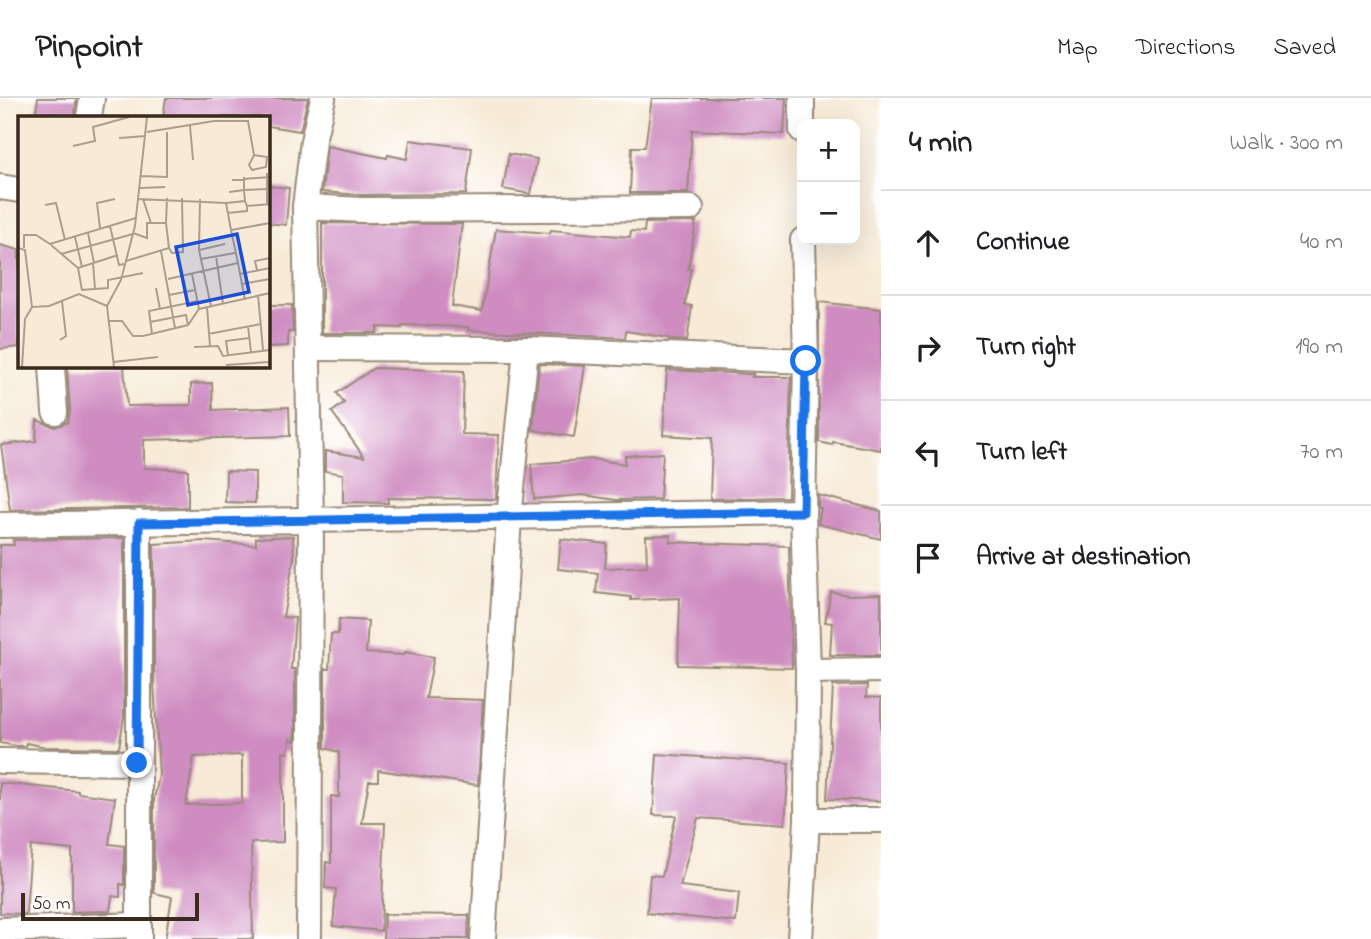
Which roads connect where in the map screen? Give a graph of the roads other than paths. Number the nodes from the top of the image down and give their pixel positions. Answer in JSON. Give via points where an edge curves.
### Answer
{"nodes":[{"id":1,"x":93,"y":98,"type":"edge"},
{"id":2,"x":323,"y":98,"type":"edge"},
{"id":3,"x":802,"y":98,"type":"edge"},
{"id":4,"x":89,"y":116,"type":"edge"},
{"id":5,"x":802,"y":119,"type":"edge"},
{"id":6,"x":0,"y":187,"type":"edge"},
{"id":7,"x":18,"y":190,"type":"edge"},
{"id":8,"x":305,"y":207,"type":"junction"},
{"id":9,"x":691,"y":208,"type":"dead end"},
{"id":10,"x":803,"y":245,"type":"edge"},
{"id":11,"x":308,"y":348,"type":"junction"},
{"id":12,"x":526,"y":349,"type":"junction"},
{"id":13,"x":806,"y":361,"type":"junction"},
{"id":14,"x":52,"y":368,"type":"edge"},
{"id":15,"x":55,"y":412,"type":"dead end"},
{"id":16,"x":803,"y":512,"type":"junction"},
{"id":17,"x":509,"y":517,"type":"junction"},
{"id":18,"x":311,"y":521,"type":"junction"},
{"id":19,"x":139,"y":523,"type":"junction"},
{"id":20,"x":0,"y":525,"type":"edge"},
{"id":21,"x":881,"y":670,"type":"edge"},
{"id":22,"x":808,"y":671,"type":"junction"},
{"id":23,"x":0,"y":761,"type":"edge"},
{"id":24,"x":137,"y":763,"type":"junction"},
{"id":25,"x":807,"y":820,"type":"junction"},
{"id":26,"x":881,"y":820,"type":"edge"},
{"id":27,"x":0,"y":930,"type":"edge"},
{"id":28,"x":139,"y":932,"type":"edge"},
{"id":29,"x":309,"y":939,"type":"edge"},
{"id":30,"x":483,"y":939,"type":"edge"},
{"id":31,"x":800,"y":939,"type":"edge"}],
"edges":[{"from":1,"to":4,"type":"street"},
{"from":2,"to":8,"type":"street"},
{"from":3,"to":5,"type":"street"},
{"from":6,"to":7,"type":"street"},
{"from":8,"to":9,"type":"street"},
{"from":8,"to":11,"type":"street"},
{"from":10,"to":13,"type":"street"},
{"from":11,"to":12,"type":"street"},
{"from":11,"to":18,"type":"street"},
{"from":12,"to":13,"type":"street"},
{"from":12,"to":17,"type":"street"},
{"from":13,"to":16,"type":"street"},
{"from":14,"to":15,"type":"street"},
{"from":16,"to":17,"type":"street"},
{"from":16,"to":22,"type":"street"},
{"from":17,"to":18,"type":"street"},
{"from":17,"to":30,"type":"street"},
{"from":18,"to":19,"type":"street"},
{"from":18,"to":29,"type":"street"},
{"from":19,"to":20,"type":"street"},
{"from":19,"to":24,"type":"street"},
{"from":21,"to":22,"type":"street"},
{"from":22,"to":25,"type":"street"},
{"from":23,"to":24,"type":"street"},
{"from":24,"to":28,"type":"street"},
{"from":25,"to":26,"type":"street"},
{"from":25,"to":31,"type":"street"},
{"from":27,"to":28,"type":"street"}]}
